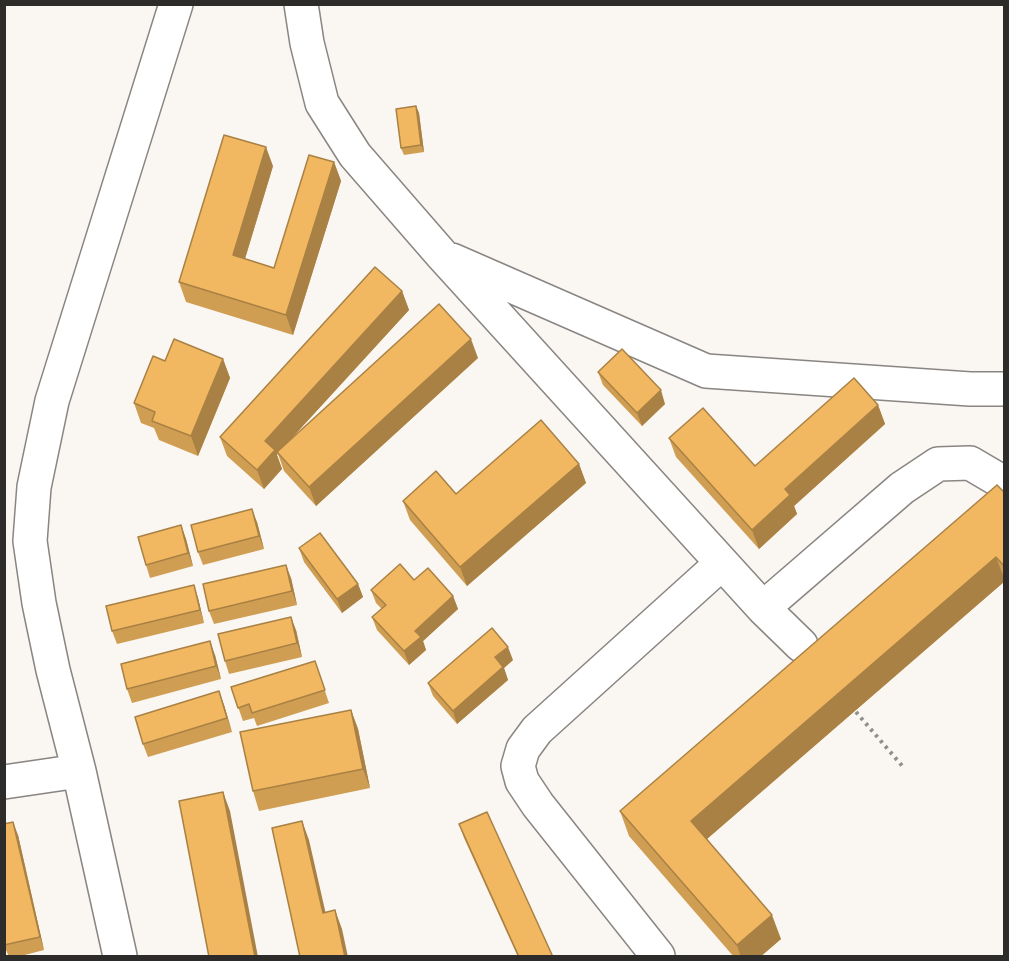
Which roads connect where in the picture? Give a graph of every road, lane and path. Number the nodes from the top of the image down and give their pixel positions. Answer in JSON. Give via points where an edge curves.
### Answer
{"nodes":[{"id":1,"x":176,"y":4,"type":"edge"},
{"id":2,"x":301,"y":4,"type":"edge"},
{"id":3,"x":442,"y":255,"type":"junction"},
{"id":4,"x":1005,"y":389,"type":"edge"},
{"id":5,"x":1005,"y":483,"type":"edge"},
{"id":6,"x":722,"y":563,"type":"junction"},
{"id":7,"x":763,"y":608,"type":"junction"},
{"id":8,"x":801,"y":645,"type":"dead end"},
{"id":9,"x":856,"y":712,"type":"dead end"},
{"id":10,"x":904,"y":768,"type":"dead end"},
{"id":11,"x":79,"y":771,"type":"junction"},
{"id":12,"x":4,"y":782,"type":"edge"},
{"id":13,"x":120,"y":957,"type":"edge"},
{"id":14,"x":658,"y":957,"type":"edge"}],
"edges":[{"from":1,"to":11,"type":"street","via":[[52,401],[34,487],[30,542],[39,603]]},
{"from":2,"to":3,"type":"street","via":[[322,103],[354,155]]},
{"from":3,"to":4,"type":"street","via":[[706,371]]},
{"from":3,"to":6,"type":"street"},
{"from":5,"to":7,"type":"street","via":[[970,462],[938,464],[903,488]]},
{"from":6,"to":7,"type":"street"},
{"from":6,"to":14,"type":"street","via":[[537,730],[523,749],[518,766],[522,781],[538,805]]},
{"from":7,"to":8,"type":"street"},
{"from":9,"to":10,"type":"path"},
{"from":11,"to":12,"type":"street"},
{"from":11,"to":13,"type":"street"}]}
